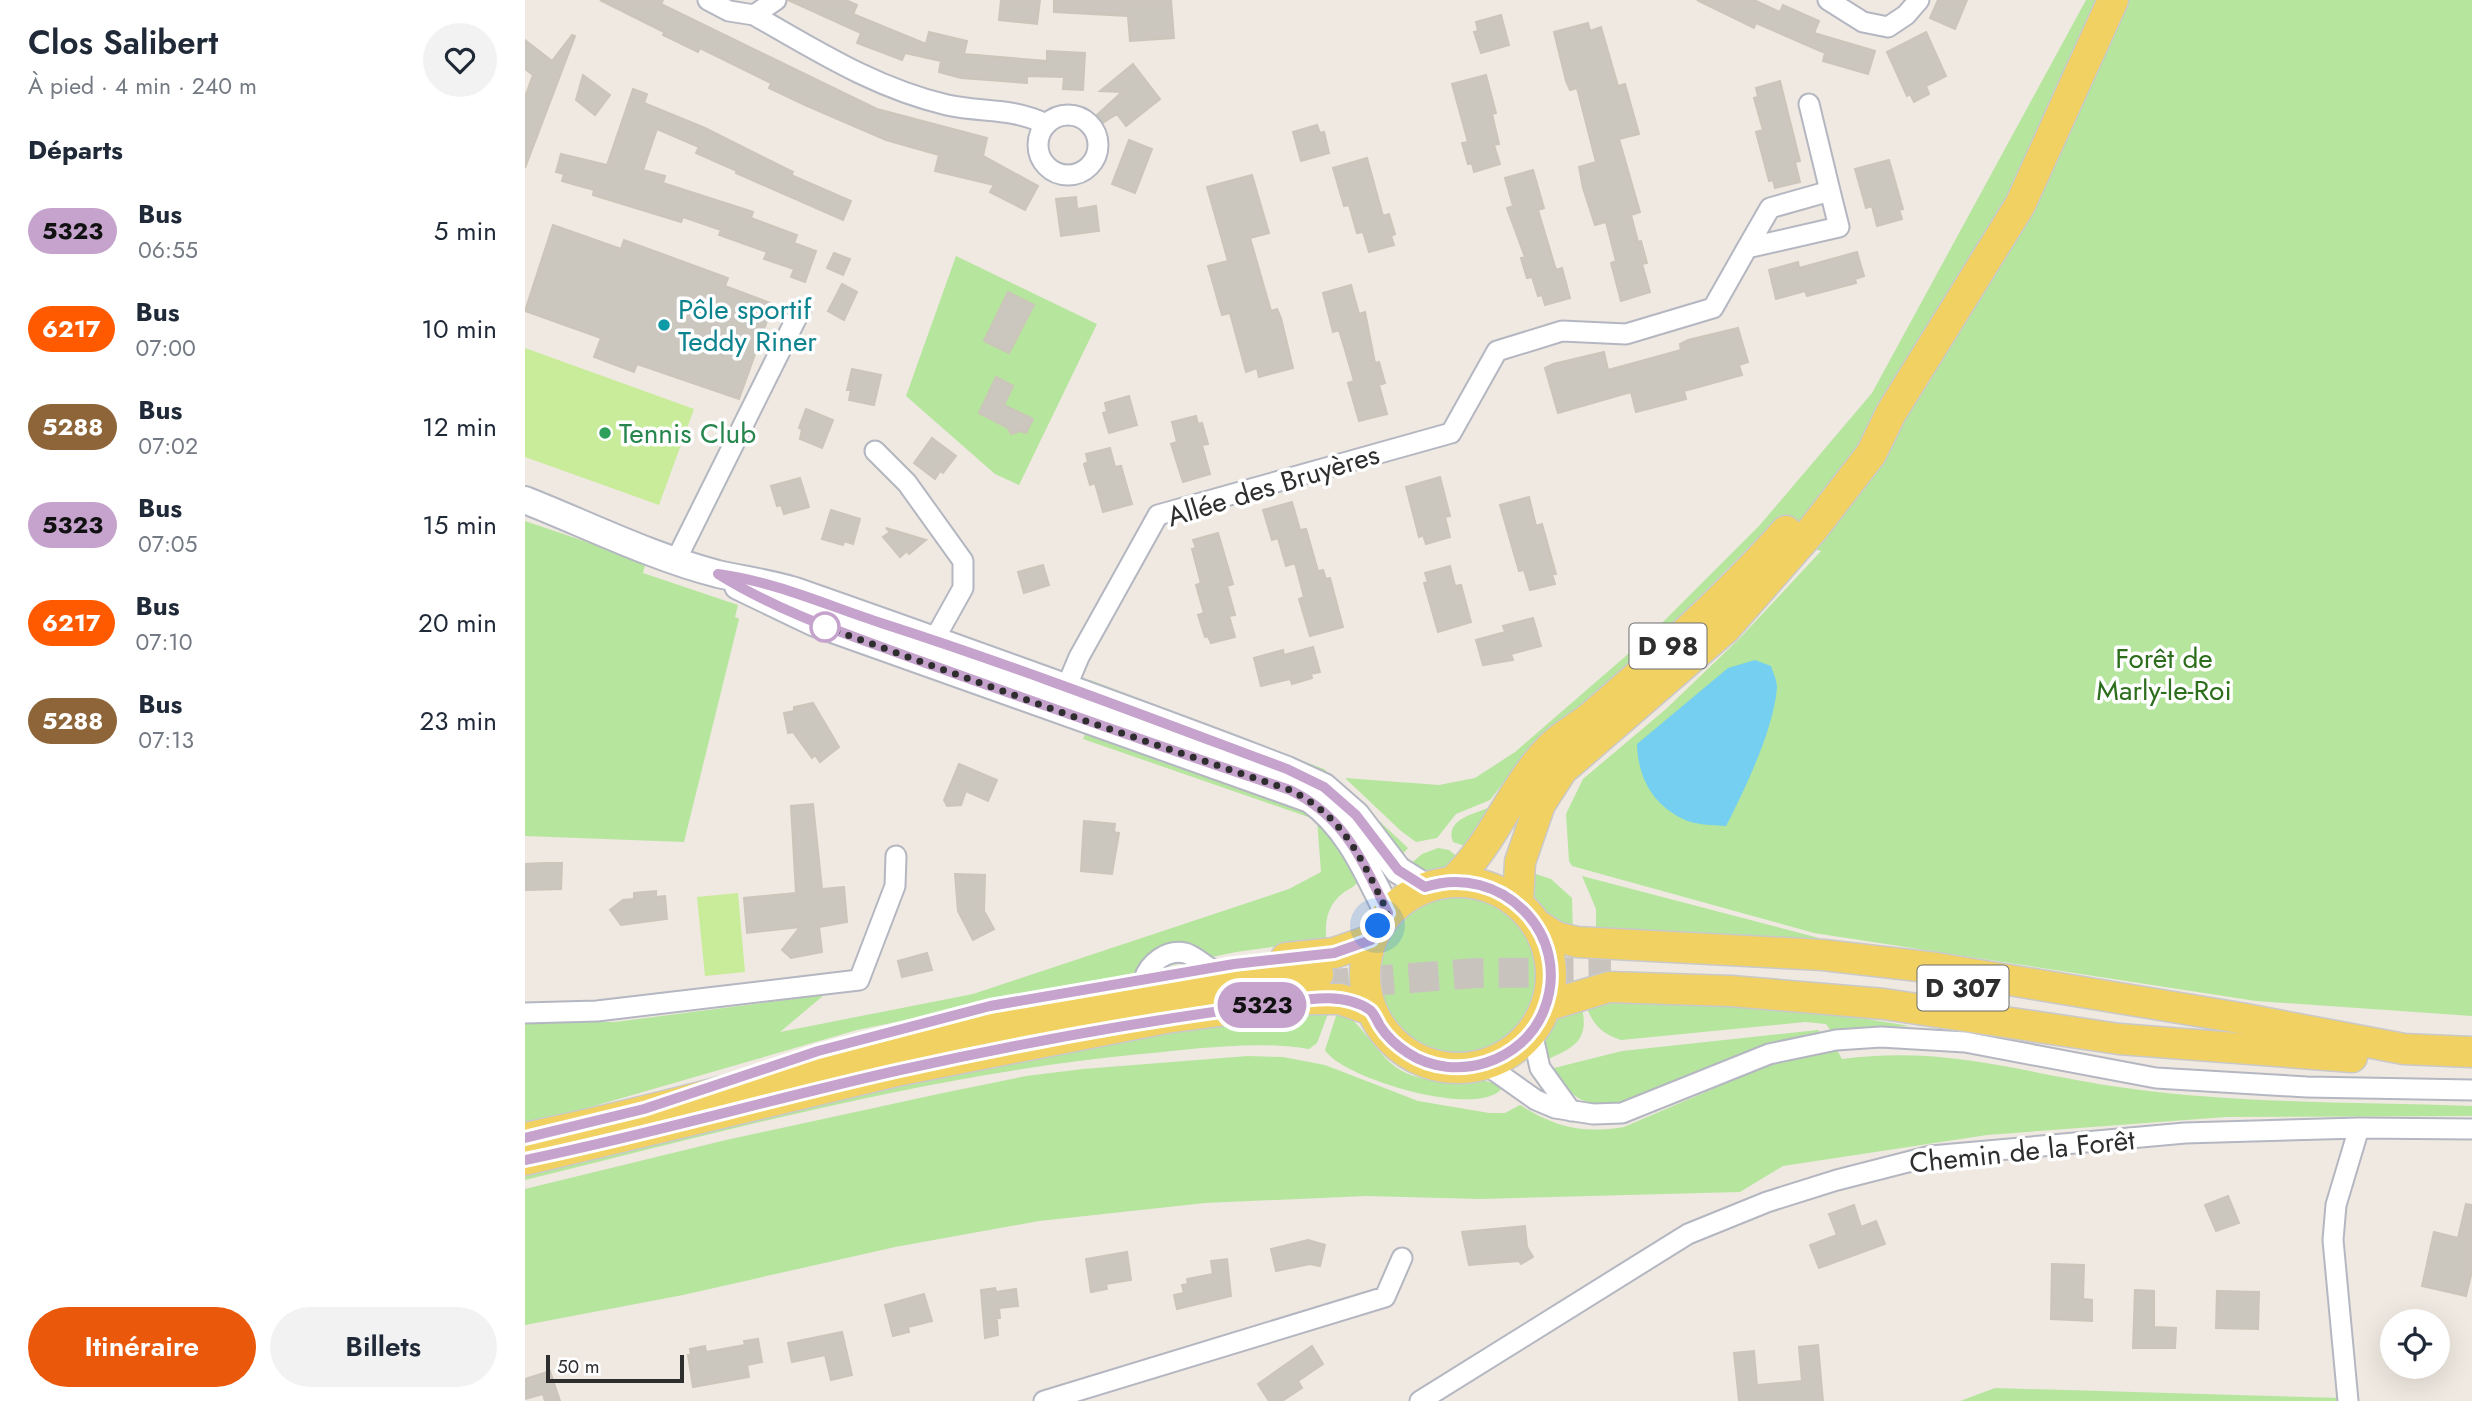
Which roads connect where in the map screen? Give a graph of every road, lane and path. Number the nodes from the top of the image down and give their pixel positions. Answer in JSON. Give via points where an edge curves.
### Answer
{"nodes":[{"id":1,"x":708,"y":0,"type":"edge"},
{"id":2,"x":776,"y":0,"type":"edge"},
{"id":3,"x":1828,"y":0,"type":"edge"},
{"id":4,"x":1919,"y":0,"type":"edge"},
{"id":5,"x":2113,"y":0,"type":"edge"},
{"id":6,"x":754,"y":15,"type":"junction"},
{"id":7,"x":1809,"y":104,"type":"dead end"},
{"id":8,"x":1046,"y":124,"type":"dead end"},
{"id":9,"x":1831,"y":191,"type":"junction"},
{"id":10,"x":1747,"y":248,"type":"junction"},
{"id":11,"x":801,"y":309,"type":"dead end"},
{"id":12,"x":1891,"y":413,"type":"junction"},
{"id":13,"x":874,"y":451,"type":"dead end"},
{"id":14,"x":525,"y":500,"type":"edge"},
{"id":15,"x":676,"y":560,"type":"junction"},
{"id":16,"x":929,"y":651,"type":"junction"},
{"id":17,"x":1062,"y":699,"type":"junction"},
{"id":18,"x":896,"y":856,"type":"dead end"},
{"id":19,"x":1439,"y":884,"type":"junction"},
{"id":20,"x":1388,"y":913,"type":"junction"},
{"id":21,"x":1527,"y":914,"type":"junction"},
{"id":22,"x":1371,"y":940,"type":"junction"},
{"id":23,"x":1319,"y":980,"type":"tunnel mouth"},
{"id":24,"x":1546,"y":1006,"type":"junction"},
{"id":25,"x":1371,"y":1010,"type":"junction"},
{"id":26,"x":525,"y":1013,"type":"edge"},
{"id":27,"x":1532,"y":1032,"type":"junction"},
{"id":28,"x":2313,"y":1033,"type":"junction"},
{"id":29,"x":2225,"y":1046,"type":"junction"},
{"id":30,"x":2405,"y":1049,"type":"junction"},
{"id":31,"x":2472,"y":1052,"type":"edge"},
{"id":32,"x":1485,"y":1064,"type":"junction"},
{"id":33,"x":2472,"y":1090,"type":"edge"},
{"id":34,"x":1571,"y":1111,"type":"junction"},
{"id":35,"x":648,"y":1119,"type":"junction"},
{"id":36,"x":2359,"y":1128,"type":"junction"},
{"id":37,"x":2472,"y":1129,"type":"edge"},
{"id":38,"x":525,"y":1138,"type":"edge"},
{"id":39,"x":525,"y":1160,"type":"edge"},
{"id":40,"x":1402,"y":1258,"type":"dead end"},
{"id":41,"x":1044,"y":1401,"type":"edge"},
{"id":42,"x":1420,"y":1401,"type":"edge"},
{"id":43,"x":2348,"y":1401,"type":"edge"}],
"edges":[{"from":1,"to":6,"type":"street","via":[[729,11]]},
{"from":2,"to":6,"type":"street"},
{"from":3,"to":4,"type":"street","via":[[1863,22],[1888,27]]},
{"from":5,"to":12,"type":"main road","number":"D 98","via":[[2020,205]]},
{"from":6,"to":8,"type":"street","via":[[854,73],[948,105],[1022,113]]},
{"from":7,"to":9,"type":"street"},
{"from":9,"to":10,"type":"street","via":[[1770,208]]},
{"from":9,"to":10,"type":"street","via":[[1839,227]]},
{"from":10,"to":17,"type":"street","name":"Allée des Bruyères","via":[[1713,308],[1626,334],[1562,331],[1497,351],[1451,433],[1159,515],[1079,657]]},
{"from":11,"to":15,"type":"street"},
{"from":12,"to":19,"type":"main road","number":"D 98","via":[[1772,547],[1591,717],[1553,745],[1525,777],[1480,851]]},
{"from":12,"to":21,"type":"main road","number":"D 98","via":[[1871,454],[1814,529],[1725,629],[1562,771],[1541,804],[1520,862]]},
{"from":13,"to":16,"type":"street","via":[[907,483],[963,561],[963,588]]},
{"from":14,"to":15,"type":"street"},
{"from":15,"to":16,"type":"street","via":[[794,591]]},
{"from":16,"to":17,"type":"street"},
{"from":17,"to":19,"type":"street","via":[[1287,769],[1324,787],[1356,815],[1398,870]]},
{"from":17,"to":20,"type":"street","via":[[1310,799],[1330,814],[1348,838]]},
{"from":18,"to":26,"type":"street","via":[[895,886],[859,980],[597,1011]]},
{"from":19,"to":20,"type":"main road","via":[[1405,898]]},
{"from":19,"to":21,"type":"main road","via":[[1487,887]]},
{"from":20,"to":22,"type":"main road"},
{"from":21,"to":24,"type":"main road","via":[[1548,950],[1551,978]]},
{"from":21,"to":28,"type":"main road","via":[[1556,937],[1577,942],[1823,955],[1936,968]]},
{"from":22,"to":25,"type":"main road","via":[[1365,975]]},
{"from":22,"to":35,"type":"main road","via":[[1334,953],[1144,979],[911,1024],[818,1051]]},
{"from":23,"to":35,"type":"main road","via":[[1209,985],[1058,1010],[965,1030]]},
{"from":24,"to":27,"type":"main road"},
{"from":24,"to":29,"type":"main road","via":[[1609,987],[1731,991],[1884,1004],[2119,1039]]},
{"from":25,"to":32,"type":"main road","via":[[1387,1035],[1409,1055],[1446,1068]]},
{"from":25,"to":35,"type":"main road","via":[[1341,999],[1317,999],[1166,1018]]},
{"from":27,"to":32,"type":"main road","via":[[1511,1052]]},
{"from":27,"to":34,"type":"street","via":[[1540,1068]]},
{"from":28,"to":29,"type":"main road","number":"D 307","via":[[2257,1032],[1890,979],[1770,968],[1611,966],[1943,993],[2166,1030]]},
{"from":28,"to":30,"type":"main road","number":"D 307"},
{"from":29,"to":30,"type":"main road","number":"D 307","via":[[2358,1057]]},
{"from":30,"to":31,"type":"main road","number":"D 307"},
{"from":32,"to":34,"type":"street","via":[[1536,1100]]},
{"from":33,"to":34,"type":"street","via":[[2157,1078],[1965,1042],[1881,1037],[1836,1040],[1769,1054],[1622,1113]]},
{"from":35,"to":38,"type":"main road"},
{"from":35,"to":39,"type":"main road"},
{"from":36,"to":37,"type":"street","name":"Chemin de la Forêt"},
{"from":36,"to":42,"type":"street","name":"Chemin de la Forêt","via":[[2185,1133],[1931,1156],[1837,1180],[1766,1202],[1688,1234]]},
{"from":36,"to":43,"type":"street","via":[[2336,1205],[2333,1240]]},
{"from":40,"to":41,"type":"street","via":[[1385,1297]]}]}
